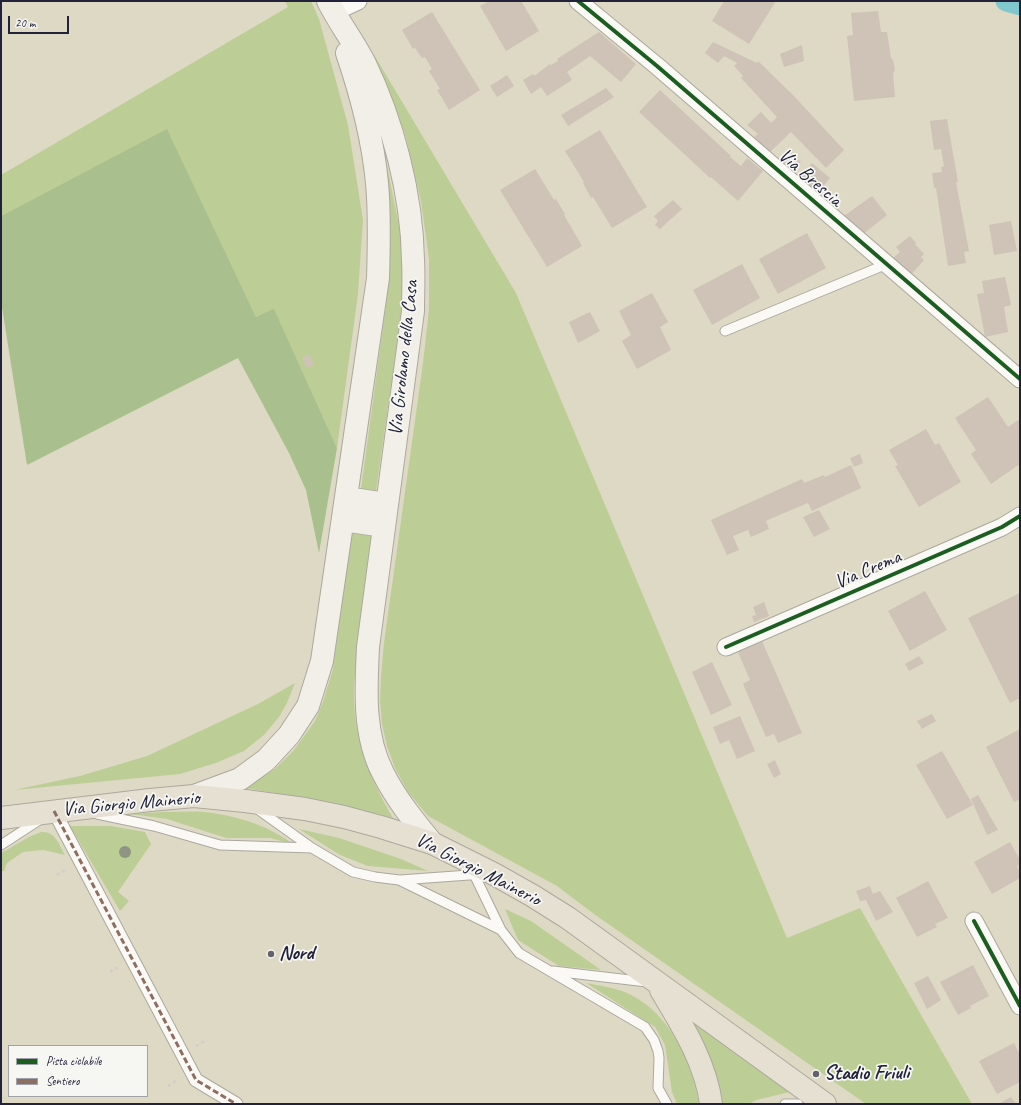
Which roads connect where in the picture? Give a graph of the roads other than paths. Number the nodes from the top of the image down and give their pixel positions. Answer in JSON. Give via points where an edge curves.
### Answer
{"nodes":[{"id":1,"x":358,"y":1,"type":"edge"},
{"id":2,"x":578,"y":1,"type":"edge"},
{"id":3,"x":331,"y":6,"type":"edge"},
{"id":4,"x":887,"y":264,"type":"junction"},
{"id":5,"x":725,"y":331,"type":"dead end"},
{"id":6,"x":1020,"y":379,"type":"edge"},
{"id":7,"x":346,"y":498,"type":"junction"},
{"id":8,"x":386,"y":504,"type":"junction"},
{"id":9,"x":1020,"y":516,"type":"edge"},
{"id":10,"x":343,"y":520,"type":"junction"},
{"id":11,"x":384,"y":526,"type":"junction"},
{"id":12,"x":726,"y":648,"type":"dead end"},
{"id":13,"x":194,"y":796,"type":"junction"},
{"id":14,"x":245,"y":801,"type":"junction"},
{"id":15,"x":64,"y":810,"type":"junction"},
{"id":16,"x":1,"y":818,"type":"edge"},
{"id":17,"x":432,"y":843,"type":"junction"},
{"id":18,"x":1,"y":845,"type":"edge"},
{"id":19,"x":312,"y":848,"type":"junction"},
{"id":20,"x":478,"y":869,"type":"junction"},
{"id":21,"x":399,"y":880,"type":"junction"},
{"id":22,"x":974,"y":921,"type":"dead end"},
{"id":23,"x":500,"y":930,"type":"junction"},
{"id":24,"x":548,"y":970,"type":"junction"},
{"id":25,"x":657,"y":983,"type":"junction"},
{"id":26,"x":1020,"y":1006,"type":"edge"},
{"id":27,"x":236,"y":1104,"type":"edge"},
{"id":28,"x":667,"y":1104,"type":"edge"},
{"id":29,"x":711,"y":1104,"type":"edge"},
{"id":30,"x":785,"y":1104,"type":"edge"},
{"id":31,"x":798,"y":1104,"type":"edge"},
{"id":32,"x":825,"y":1104,"type":"edge"}],
"edges":[{"from":1,"to":3,"type":"street"},
{"from":2,"to":4,"type":"street","name":"Via Brescia"},
{"from":3,"to":7,"type":"main road","name":"Via Girolamo della Casa","via":[[349,57],[369,136],[377,182],[380,236],[378,278]]},
{"from":3,"to":8,"type":"main road","name":"Via Girolamo della Casa","via":[[364,63],[383,106],[399,159],[408,209],[413,259],[413,311]]},
{"from":4,"to":5,"type":"lane"},
{"from":4,"to":6,"type":"street","name":"Via Brescia"},
{"from":7,"to":8,"type":"main road"},
{"from":7,"to":10,"type":"main road","name":"Via Girolamo della Casa"},
{"from":8,"to":11,"type":"main road","name":"Via Girolamo della Casa"},
{"from":9,"to":12,"type":"street","name":"Via Crema","via":[[1002,527]]},
{"from":10,"to":11,"type":"main road"},
{"from":10,"to":13,"type":"main road","name":"Via Girolamo della Casa","via":[[322,661],[308,706],[288,735],[266,760],[240,779]]},
{"from":11,"to":17,"type":"main road","name":"Via Girolamo della Casa","via":[[368,647],[368,719],[373,748],[382,772],[403,807]]},
{"from":13,"to":14,"type":"main road","name":"Via Giorgio Mainerio"},
{"from":13,"to":15,"type":"main road","name":"Via Giorgio Mainerio"},
{"from":14,"to":17,"type":"main road","name":"Via Giorgio Mainerio","via":[[344,817]]},
{"from":14,"to":19,"type":"lane"},
{"from":15,"to":16,"type":"main road","name":"Via Giorgio Mainerio"},
{"from":15,"to":18,"type":"lane"},
{"from":15,"to":19,"type":"lane","via":[[154,826],[220,845]]},
{"from":15,"to":27,"type":"street","via":[[196,1080]]},
{"from":17,"to":20,"type":"main road","name":"Via Giorgio Mainerio"},
{"from":19,"to":21,"type":"lane","via":[[353,872]]},
{"from":20,"to":21,"type":"lane"},
{"from":20,"to":23,"type":"lane"},
{"from":20,"to":25,"type":"main road","name":"Via Giorgio Mainerio","via":[[533,896],[568,918]]},
{"from":21,"to":23,"type":"lane"},
{"from":22,"to":26,"type":"street"},
{"from":23,"to":24,"type":"lane","via":[[519,953]]},
{"from":24,"to":25,"type":"lane"},
{"from":24,"to":28,"type":"lane","via":[[650,1033],[659,1058],[658,1088]]},
{"from":25,"to":29,"type":"main road","via":[[693,1048]]},
{"from":25,"to":32,"type":"main road","name":"Via Giorgio Mainerio"},
{"from":30,"to":31,"type":"lane"}]}
